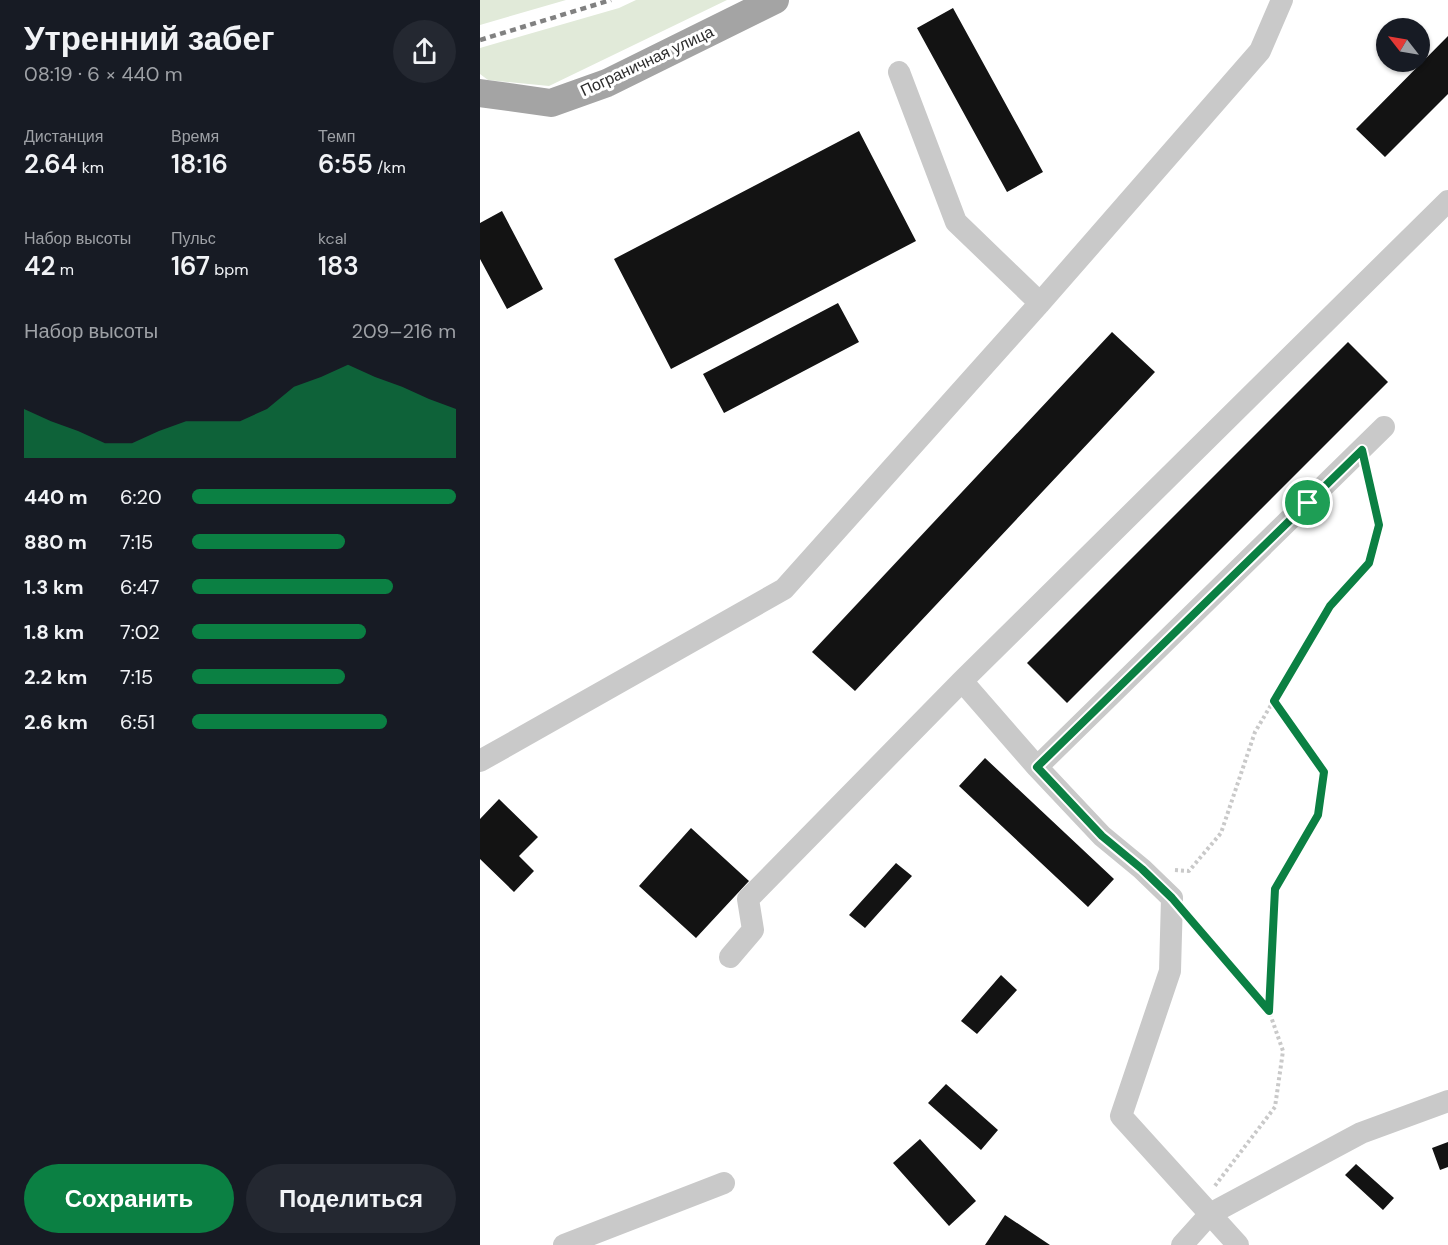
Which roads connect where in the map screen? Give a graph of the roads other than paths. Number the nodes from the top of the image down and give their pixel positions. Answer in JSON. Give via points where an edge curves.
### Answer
{"nodes":[{"id":1,"x":775,"y":0,"type":"edge"},
{"id":2,"x":1282,"y":0,"type":"edge"},
{"id":3,"x":900,"y":72,"type":"dead end"},
{"id":4,"x":480,"y":93,"type":"edge"},
{"id":5,"x":1448,"y":201,"type":"edge"},
{"id":6,"x":1040,"y":303,"type":"junction"},
{"id":7,"x":1384,"y":426,"type":"dead end"},
{"id":8,"x":962,"y":681,"type":"junction"},
{"id":9,"x":480,"y":761,"type":"edge"},
{"id":10,"x":1037,"y":767,"type":"junction"},
{"id":11,"x":730,"y":957,"type":"dead end"},
{"id":12,"x":1448,"y":1101,"type":"edge"},
{"id":13,"x":724,"y":1183,"type":"dead end"},
{"id":14,"x":1210,"y":1214,"type":"junction"},
{"id":15,"x":564,"y":1245,"type":"edge"},
{"id":16,"x":1182,"y":1245,"type":"edge"},
{"id":17,"x":1238,"y":1245,"type":"edge"}],
"edges":[{"from":1,"to":4,"type":"main road","name":"Пограничная улица","via":[[607,83],[551,103]]},
{"from":2,"to":6,"type":"lane","via":[[1260,51]]},
{"from":3,"to":6,"type":"lane","via":[[956,222]]},
{"from":5,"to":8,"type":"lane"},
{"from":6,"to":9,"type":"lane","via":[[784,588]]},
{"from":7,"to":10,"type":"lane"},
{"from":8,"to":10,"type":"lane"},
{"from":8,"to":11,"type":"lane","via":[[748,899],[753,930]]},
{"from":10,"to":14,"type":"lane","via":[[1102,836],[1172,898],[1170,971],[1121,1116]]},
{"from":12,"to":14,"type":"lane","via":[[1361,1133]]},
{"from":13,"to":15,"type":"lane"},
{"from":14,"to":16,"type":"lane"},
{"from":14,"to":17,"type":"lane"}]}
